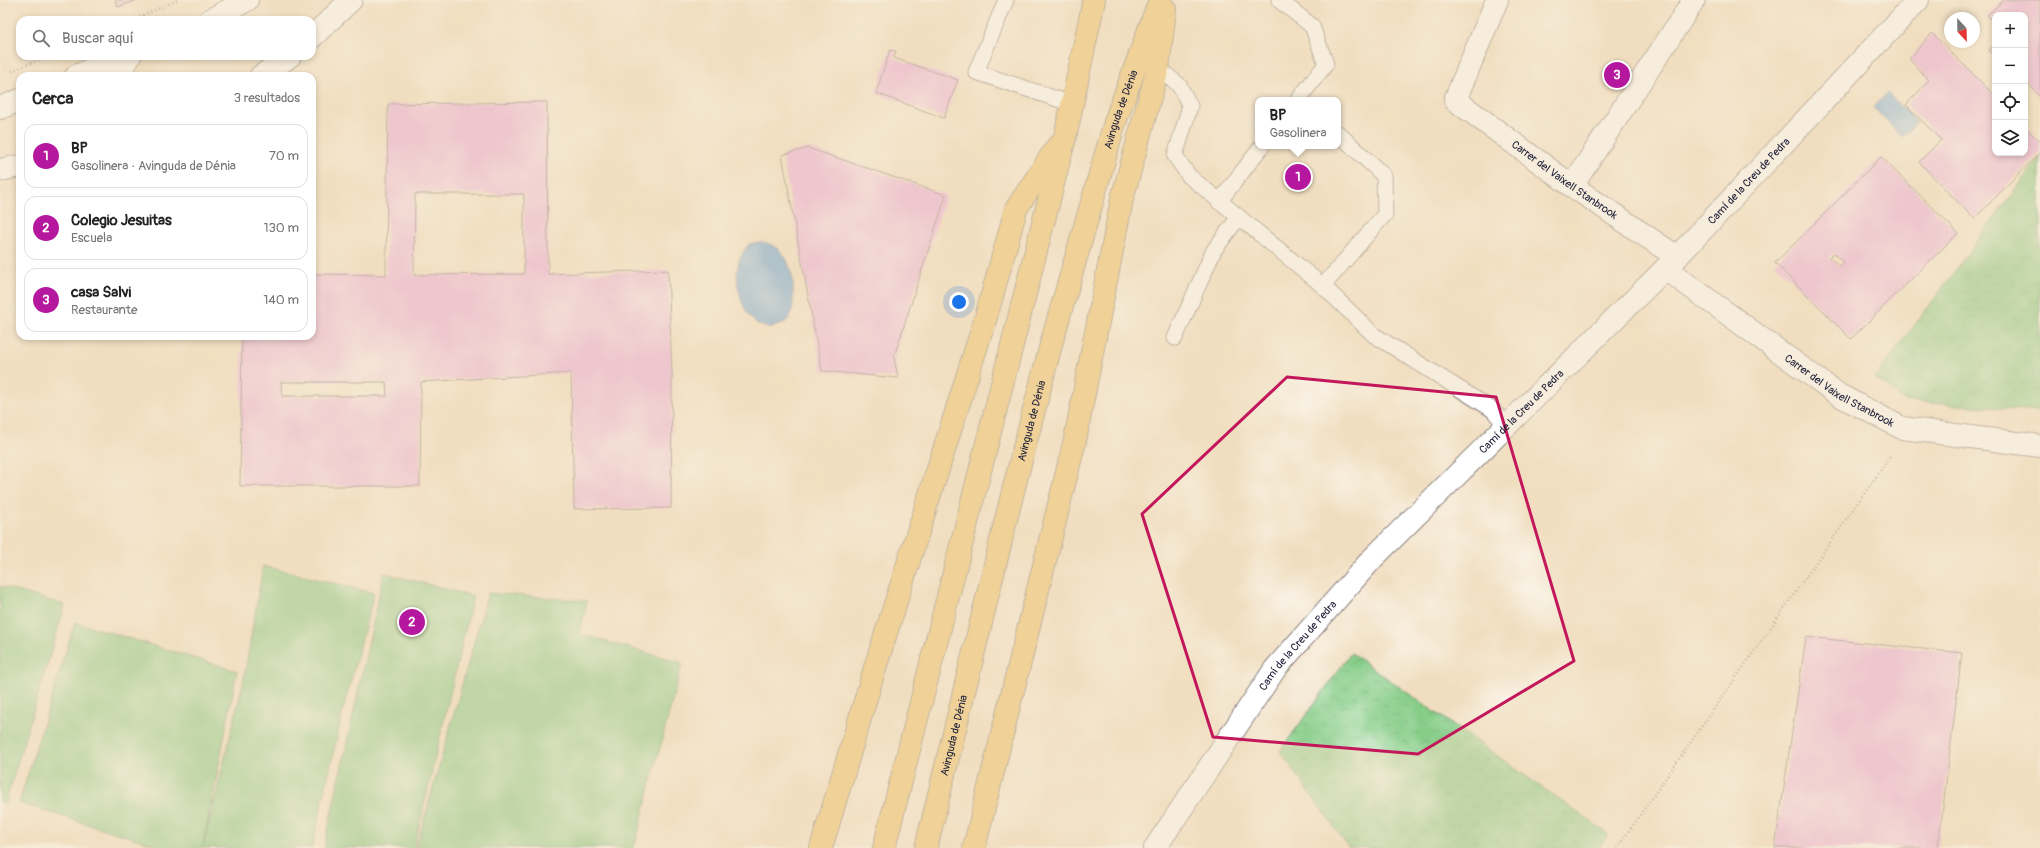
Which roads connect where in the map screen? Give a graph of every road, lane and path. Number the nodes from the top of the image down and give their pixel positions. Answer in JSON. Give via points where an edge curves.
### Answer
{"nodes":[{"id":1,"x":178,"y":0,"type":"edge"},
{"id":2,"x":247,"y":0,"type":"edge"},
{"id":3,"x":351,"y":0,"type":"edge"},
{"id":4,"x":1006,"y":0,"type":"edge"},
{"id":5,"x":1094,"y":0,"type":"edge"},
{"id":6,"x":1160,"y":0,"type":"edge"},
{"id":7,"x":1166,"y":0,"type":"edge"},
{"id":8,"x":1279,"y":0,"type":"edge"},
{"id":9,"x":1497,"y":0,"type":"edge"},
{"id":10,"x":1694,"y":0,"type":"edge"},
{"id":11,"x":1918,"y":0,"type":"edge"},
{"id":12,"x":141,"y":16,"type":"edge"},
{"id":13,"x":217,"y":16,"type":"edge"},
{"id":14,"x":316,"y":33,"type":"edge"},
{"id":15,"x":38,"y":60,"type":"edge"},
{"id":16,"x":113,"y":60,"type":"edge"},
{"id":17,"x":128,"y":60,"type":"edge"},
{"id":18,"x":284,"y":60,"type":"edge"},
{"id":19,"x":1158,"y":68,"type":"junction"},
{"id":20,"x":85,"y":72,"type":"edge"},
{"id":21,"x":121,"y":72,"type":"edge"},
{"id":22,"x":267,"y":72,"type":"edge"},
{"id":23,"x":7,"y":73,"type":"dead end"},
{"id":24,"x":1301,"y":97,"type":"edge"},
{"id":25,"x":16,"y":102,"type":"edge"},
{"id":26,"x":1072,"y":104,"type":"junction"},
{"id":27,"x":0,"y":108,"type":"edge"},
{"id":28,"x":1066,"y":133,"type":"junction"},
{"id":29,"x":1341,"y":136,"type":"edge"},
{"id":30,"x":1260,"y":149,"type":"edge"},
{"id":31,"x":16,"y":167,"type":"edge"},
{"id":32,"x":0,"y":170,"type":"edge"},
{"id":33,"x":1572,"y":186,"type":"junction"},
{"id":34,"x":1219,"y":202,"type":"junction"},
{"id":35,"x":1239,"y":218,"type":"junction"},
{"id":36,"x":1671,"y":263,"type":"junction"},
{"id":37,"x":1323,"y":286,"type":"junction"},
{"id":38,"x":1175,"y":338,"type":"dead end"},
{"id":39,"x":1506,"y":426,"type":"junction"},
{"id":40,"x":2040,"y":446,"type":"edge"},
{"id":41,"x":1894,"y":451,"type":"dead end"},
{"id":42,"x":821,"y":848,"type":"edge"},
{"id":43,"x":884,"y":848,"type":"edge"},
{"id":44,"x":926,"y":848,"type":"edge"},
{"id":45,"x":974,"y":848,"type":"edge"},
{"id":46,"x":1155,"y":848,"type":"edge"},
{"id":47,"x":1617,"y":848,"type":"edge"}],
"edges":[{"from":1,"to":12,"type":"path"},
{"from":2,"to":13,"type":"street"},
{"from":3,"to":14,"type":"street"},
{"from":4,"to":26,"type":"lane","via":[[976,72]]},
{"from":5,"to":26,"type":"main road"},
{"from":6,"to":44,"type":"main road","name":"Avinguda de Dénia","via":[[1114,122],[1052,341]]},
{"from":7,"to":19,"type":"main road","name":"Avinguda de Dénia"},
{"from":8,"to":24,"type":"lane","via":[[1312,26],[1326,64]]},
{"from":9,"to":33,"type":"street","name":"Carrer del Vaixell Stanbrook","via":[[1455,100]]},
{"from":10,"to":33,"type":"street"},
{"from":11,"to":36,"type":"street","name":"Camí de la Creu de Pedra"},
{"from":15,"to":23,"type":"path"},
{"from":16,"to":20,"type":"street"},
{"from":17,"to":21,"type":"street"},
{"from":18,"to":22,"type":"street"},
{"from":19,"to":34,"type":"lane","via":[[1179,86],[1190,106],[1175,156],[1189,176]]},
{"from":19,"to":45,"type":"main road","name":"Avinguda de Dénia","via":[[1122,199],[1075,440]]},
{"from":25,"to":27,"type":"street"},
{"from":26,"to":28,"type":"main road"},
{"from":28,"to":42,"type":"main road","via":[[1016,209],[986,317],[877,660]]},
{"from":28,"to":43,"type":"main road"},
{"from":29,"to":37,"type":"lane","via":[[1384,176],[1385,214]]},
{"from":30,"to":34,"type":"lane"},
{"from":31,"to":32,"type":"street"},
{"from":33,"to":36,"type":"street","name":"Carrer del Vaixell Stanbrook"},
{"from":34,"to":35,"type":"lane"},
{"from":35,"to":37,"type":"lane"},
{"from":35,"to":38,"type":"lane","via":[[1214,250]]},
{"from":36,"to":39,"type":"street","name":"Camí de la Creu de Pedra"},
{"from":36,"to":40,"type":"street","name":"Carrer del Vaixell Stanbrook","via":[[1840,394],[1902,428]]},
{"from":37,"to":39,"type":"lane","via":[[1374,335],[1493,410]]},
{"from":39,"to":46,"type":"street","name":"Camí de la Creu de Pedra","via":[[1372,559],[1275,669]]},
{"from":41,"to":47,"type":"path"}]}
